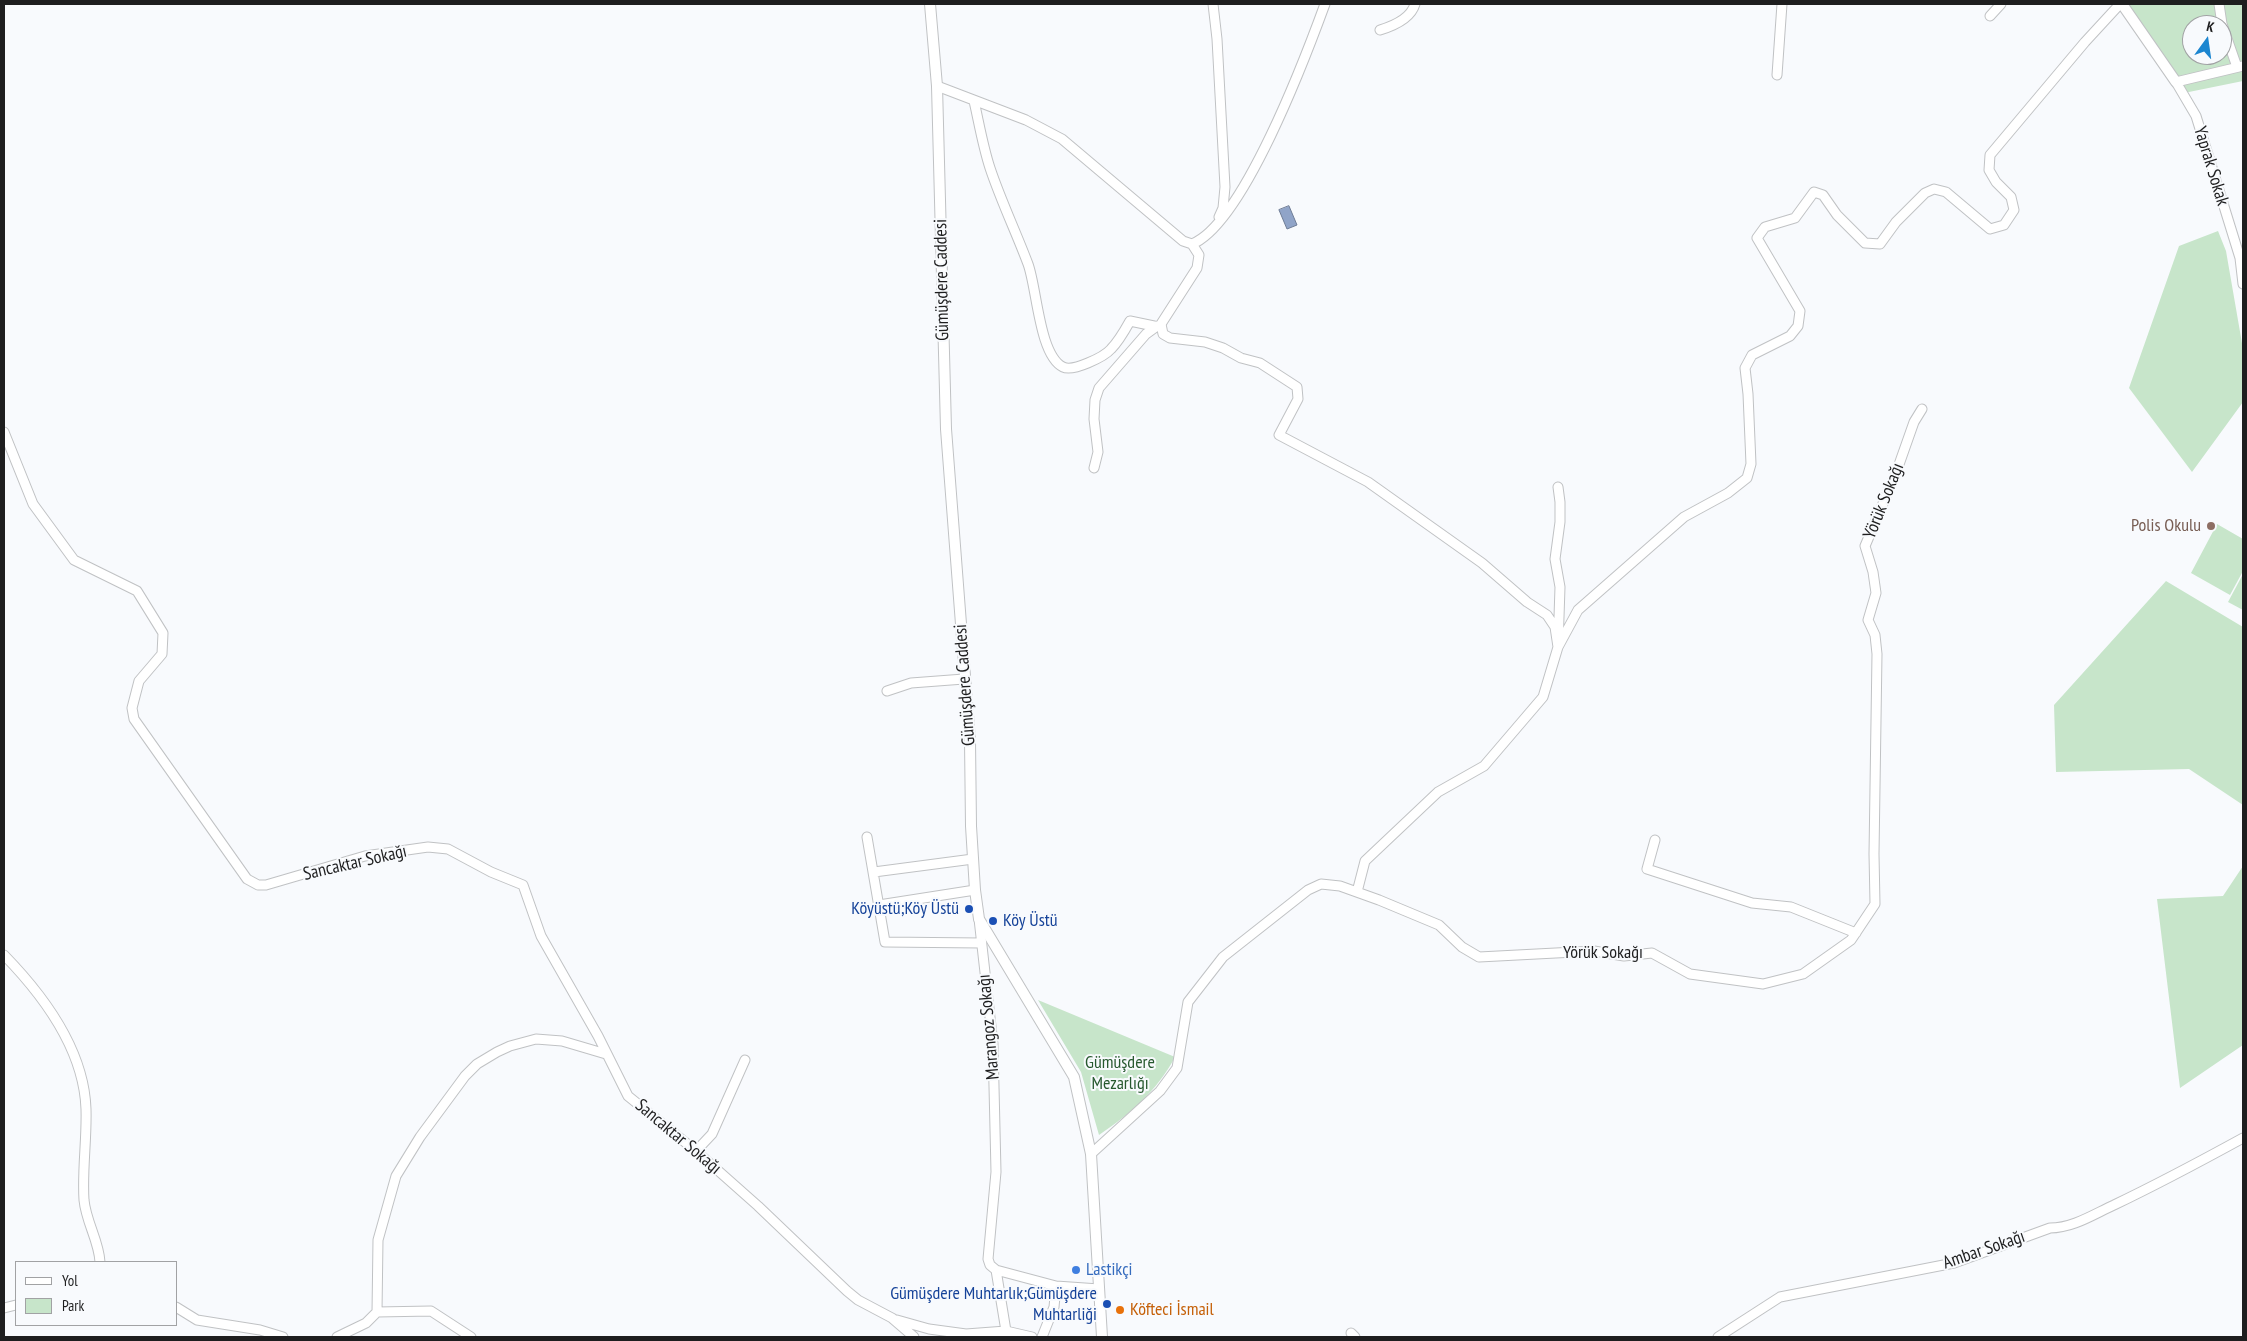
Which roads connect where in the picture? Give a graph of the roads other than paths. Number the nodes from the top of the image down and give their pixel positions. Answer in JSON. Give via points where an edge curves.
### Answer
{"nodes":[{"id":1,"x":930,"y":4,"type":"edge"},
{"id":2,"x":1213,"y":4,"type":"edge"},
{"id":3,"x":1325,"y":4,"type":"edge"},
{"id":4,"x":1415,"y":4,"type":"edge"},
{"id":5,"x":1782,"y":4,"type":"edge"},
{"id":6,"x":2001,"y":4,"type":"edge"},
{"id":7,"x":2121,"y":4,"type":"edge"},
{"id":8,"x":2219,"y":4,"type":"edge"},
{"id":9,"x":1990,"y":16,"type":"dead end"},
{"id":10,"x":1380,"y":30,"type":"dead end"},
{"id":11,"x":2240,"y":67,"type":"edge"},
{"id":12,"x":1777,"y":75,"type":"dead end"},
{"id":13,"x":2176,"y":82,"type":"junction"},
{"id":14,"x":937,"y":86,"type":"junction"},
{"id":15,"x":974,"y":101,"type":"junction"},
{"id":16,"x":1216,"y":227,"type":"junction"},
{"id":17,"x":1192,"y":244,"type":"junction"},
{"id":18,"x":2243,"y":284,"type":"edge"},
{"id":19,"x":1157,"y":325,"type":"junction"},
{"id":20,"x":1922,"y":409,"type":"dead end"},
{"id":21,"x":4,"y":432,"type":"edge"},
{"id":22,"x":1094,"y":468,"type":"dead end"},
{"id":23,"x":1558,"y":486,"type":"dead end"},
{"id":24,"x":1558,"y":647,"type":"junction"},
{"id":25,"x":964,"y":679,"type":"junction"},
{"id":26,"x":887,"y":691,"type":"dead end"},
{"id":27,"x":868,"y":837,"type":"dead end"},
{"id":28,"x":1655,"y":840,"type":"dead end"},
{"id":29,"x":973,"y":859,"type":"junction"},
{"id":30,"x":874,"y":872,"type":"junction"},
{"id":31,"x":975,"y":890,"type":"junction"},
{"id":32,"x":1357,"y":892,"type":"junction"},
{"id":33,"x":879,"y":905,"type":"junction"},
{"id":34,"x":979,"y":919,"type":"junction"},
{"id":35,"x":1856,"y":933,"type":"junction"},
{"id":36,"x":981,"y":943,"type":"junction"},
{"id":37,"x":4,"y":955,"type":"edge"},
{"id":38,"x":606,"y":1054,"type":"junction"},
{"id":39,"x":745,"y":1060,"type":"dead end"},
{"id":40,"x":2243,"y":1138,"type":"edge"},
{"id":41,"x":696,"y":1151,"type":"junction"},
{"id":42,"x":1091,"y":1154,"type":"junction"},
{"id":43,"x":100,"y":1261,"type":"edge"},
{"id":44,"x":996,"y":1270,"type":"junction"},
{"id":45,"x":1056,"y":1286,"type":"junction"},
{"id":46,"x":1099,"y":1289,"type":"junction"},
{"id":47,"x":178,"y":1308,"type":"edge"},
{"id":48,"x":377,"y":1312,"type":"junction"},
{"id":49,"x":892,"y":1318,"type":"junction"},
{"id":50,"x":1006,"y":1334,"type":"edge"},
{"id":51,"x":283,"y":1337,"type":"edge"},
{"id":52,"x":337,"y":1337,"type":"edge"},
{"id":53,"x":471,"y":1337,"type":"edge"},
{"id":54,"x":914,"y":1337,"type":"edge"},
{"id":55,"x":1032,"y":1337,"type":"edge"},
{"id":56,"x":1042,"y":1337,"type":"edge"},
{"id":57,"x":1102,"y":1337,"type":"edge"},
{"id":58,"x":1718,"y":1337,"type":"edge"}],
"edges":[{"from":1,"to":14,"type":"street","name":"Gümüşdere Caddesi"},
{"from":2,"to":16,"type":"street","via":[[1225,187]]},
{"from":3,"to":16,"type":"street","via":[[1256,167]]},
{"from":4,"to":10,"type":"street","via":[[1413,11],[1392,26]]},
{"from":5,"to":12,"type":"street"},
{"from":6,"to":9,"type":"street"},
{"from":7,"to":13,"type":"street"},
{"from":7,"to":24,"type":"street","via":[[1990,156],[1989,170],[2011,197],[2014,210],[2004,224],[1990,229],[1946,192],[1934,189],[1925,193],[1896,222],[1880,244],[1865,243],[1823,195],[1814,192],[1795,218],[1764,227],[1757,238],[1800,311],[1798,326],[1790,336],[1752,354],[1745,368],[1750,464],[1747,478],[1684,518],[1578,610]]},
{"from":8,"to":11,"type":"street","via":[[2222,24]]},
{"from":11,"to":13,"type":"street"},
{"from":13,"to":18,"type":"street","name":"Yaprak Sokak","via":[[2196,116],[2240,258]]},
{"from":14,"to":15,"type":"street"},
{"from":14,"to":25,"type":"street","name":"Gümüşdere Caddesi","via":[[946,428]]},
{"from":15,"to":17,"type":"street","via":[[1026,120],[1062,139],[1183,241]]},
{"from":15,"to":19,"type":"street","via":[[990,167],[1028,264],[1037,314],[1057,362],[1072,369],[1093,360],[1110,350],[1130,321]]},
{"from":16,"to":17,"type":"street"},
{"from":17,"to":19,"type":"street","via":[[1199,255],[1197,268]]},
{"from":19,"to":22,"type":"street","via":[[1099,388],[1094,400],[1098,452]]},
{"from":19,"to":24,"type":"street","via":[[1170,338],[1205,342],[1260,363],[1297,387],[1298,399],[1279,435],[1368,482],[1482,563],[1547,615],[1555,627]]},
{"from":20,"to":35,"type":"street","name":"Yörük Sokağı","via":[[1865,546],[1876,593],[1868,620],[1877,654],[1875,904]]},
{"from":21,"to":38,"type":"street","name":"Sancaktar Sokağı","via":[[33,504],[74,560],[138,591],[163,633],[162,654],[139,681],[132,708],[134,719],[247,879],[266,885],[365,856],[428,847],[448,849],[491,872],[523,884],[541,936]]},
{"from":23,"to":24,"type":"street","via":[[1560,522],[1555,559],[1560,587]]},
{"from":24,"to":32,"type":"street","via":[[1543,696],[1484,766],[1438,792],[1365,861]]},
{"from":25,"to":26,"type":"street","via":[[911,683]]},
{"from":25,"to":29,"type":"street","name":"Gümüşdere Caddesi","via":[[970,741]]},
{"from":27,"to":30,"type":"street"},
{"from":28,"to":35,"type":"street","via":[[1647,869],[1752,903],[1791,908]]},
{"from":29,"to":30,"type":"street"},
{"from":29,"to":31,"type":"street","name":"Gümüşdere Caddesi"},
{"from":30,"to":33,"type":"street"},
{"from":31,"to":33,"type":"street"},
{"from":31,"to":34,"type":"street","name":"Gümüşdere Caddesi"},
{"from":32,"to":35,"type":"street","name":"Yörük Sokağı","via":[[1439,925],[1462,947],[1479,957],[1594,951],[1624,956],[1652,953],[1690,974],[1763,984],[1803,974]]},
{"from":32,"to":42,"type":"street","name":"Yörük Sokağı","via":[[1321,884],[1308,890],[1223,957],[1188,1002],[1177,1068],[1160,1091]]},
{"from":33,"to":36,"type":"street","via":[[885,942]]},
{"from":34,"to":36,"type":"street","name":"Marangoz Sokağı"},
{"from":34,"to":42,"type":"street","name":"Gümüşdere Caddesi","via":[[1074,1077]]},
{"from":36,"to":44,"type":"street","name":"Marangoz Sokağı","via":[[993,1044],[996,1136],[988,1259]]},
{"from":37,"to":43,"type":"street","via":[[46,1005],[77,1063],[86,1106],[84,1202]]},
{"from":38,"to":41,"type":"street","name":"Sancaktar Sokağı","via":[[628,1096]]},
{"from":38,"to":48,"type":"street","via":[[562,1041],[536,1039],[497,1052],[465,1076],[396,1176],[378,1240]]},
{"from":39,"to":41,"type":"street","via":[[712,1134]]},
{"from":40,"to":58,"type":"street","name":"Ambar Sokağı","via":[[2079,1222],[2050,1228],[1954,1263],[1780,1297]]},
{"from":41,"to":49,"type":"street","name":"Sancaktar Sokağı","via":[[846,1291]]},
{"from":42,"to":46,"type":"street","name":"Gümüşdere Caddesi"},
{"from":44,"to":45,"type":"street"},
{"from":44,"to":50,"type":"street","name":"Marangoz Sokağı"},
{"from":45,"to":46,"type":"street"},
{"from":45,"to":56,"type":"street","via":[[1054,1307]]},
{"from":46,"to":57,"type":"street","name":"Gümüşdere Caddesi"},
{"from":47,"to":51,"type":"street","via":[[197,1320]]},
{"from":48,"to":52,"type":"street","via":[[366,1323]]},
{"from":48,"to":53,"type":"street","via":[[432,1311]]},
{"from":49,"to":50,"type":"street","via":[[929,1329],[966,1334]]},
{"from":49,"to":54,"type":"street","name":"Sancaktar Sokağı"},
{"from":50,"to":55,"type":"street"}]}
